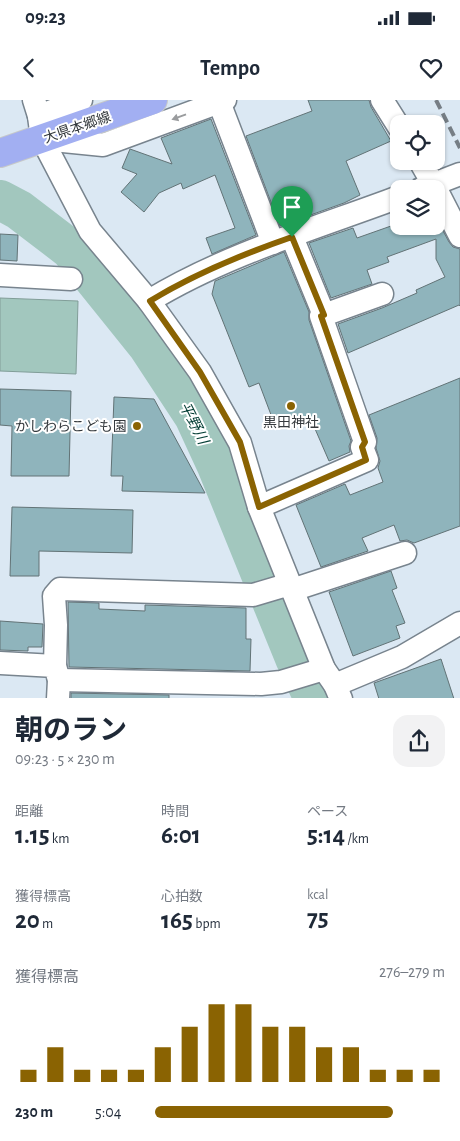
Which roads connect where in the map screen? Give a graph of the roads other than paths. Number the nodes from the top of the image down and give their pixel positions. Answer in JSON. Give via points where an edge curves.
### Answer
{"nodes":[{"id":1,"x":81,"y":100,"type":"edge"},
{"id":2,"x":153,"y":100,"type":"edge"},
{"id":3,"x":382,"y":100,"type":"edge"},
{"id":4,"x":222,"y":101,"type":"edge"},
{"id":5,"x":391,"y":115,"type":"edge"},
{"id":6,"x":38,"y":118,"type":"edge"},
{"id":7,"x":0,"y":153,"type":"edge"},
{"id":8,"x":460,"y":174,"type":"edge"},
{"id":9,"x":445,"y":182,"type":"edge"},
{"id":10,"x":390,"y":200,"type":"edge"},
{"id":11,"x":445,"y":210,"type":"edge"},
{"id":12,"x":460,"y":236,"type":"edge"},
{"id":13,"x":283,"y":240,"type":"junction"},
{"id":14,"x":0,"y":275,"type":"edge"},
{"id":15,"x":71,"y":279,"type":"dead end"},
{"id":16,"x":382,"y":294,"type":"dead end"},
{"id":17,"x":150,"y":301,"type":"junction"},
{"id":18,"x":324,"y":315,"type":"junction"},
{"id":19,"x":259,"y":507,"type":"junction"},
{"id":20,"x":405,"y":553,"type":"dead end"},
{"id":21,"x":286,"y":588,"type":"junction"},
{"id":22,"x":460,"y":623,"type":"edge"},
{"id":23,"x":0,"y":663,"type":"edge"},
{"id":24,"x":57,"y":681,"type":"edge"},
{"id":25,"x":321,"y":681,"type":"edge"},
{"id":26,"x":262,"y":691,"type":"edge"}],
"edges":[{"from":1,"to":6,"type":"street"},
{"from":2,"to":6,"type":"highway","name":"大県本郷線"},
{"from":3,"to":5,"type":"street"},
{"from":4,"to":6,"type":"street","one_way":true,"via":[[102,145]]},
{"from":4,"to":13,"type":"street"},
{"from":6,"to":7,"type":"highway","name":"大県本郷線"},
{"from":6,"to":17,"type":"street","via":[[90,231]]},
{"from":8,"to":9,"type":"street"},
{"from":10,"to":13,"type":"street"},
{"from":11,"to":12,"type":"street"},
{"from":13,"to":17,"type":"street","via":[[183,282]]},
{"from":13,"to":18,"type":"street"},
{"from":14,"to":15,"type":"street"},
{"from":16,"to":18,"type":"street"},
{"from":17,"to":19,"type":"street","via":[[200,372],[240,442]]},
{"from":18,"to":19,"type":"street","via":[[321,316],[365,442],[362,447],[366,460]]},
{"from":19,"to":21,"type":"street"},
{"from":20,"to":21,"type":"street"},
{"from":21,"to":24,"type":"street","via":[[253,595],[60,589],[54,596]]},
{"from":21,"to":25,"type":"street"},
{"from":22,"to":25,"type":"street","via":[[402,657]]},
{"from":23,"to":24,"type":"street"},
{"from":24,"to":26,"type":"street"},
{"from":25,"to":26,"type":"street","via":[[282,682]]}]}
